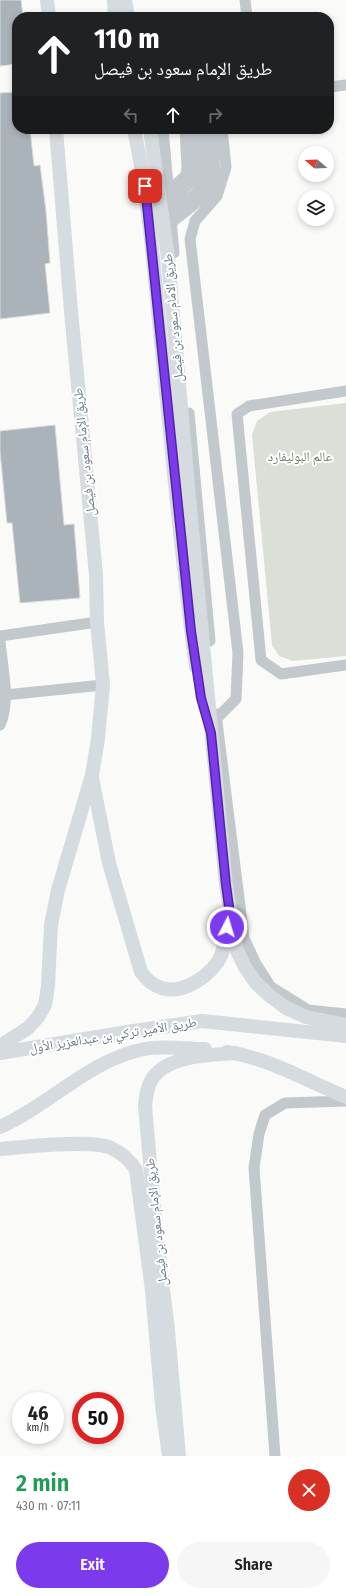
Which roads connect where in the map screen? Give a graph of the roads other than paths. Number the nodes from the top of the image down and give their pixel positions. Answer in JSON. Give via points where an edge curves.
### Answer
{"nodes":[{"id":1,"x":47,"y":0,"type":"edge"},
{"id":2,"x":114,"y":0,"type":"edge"},
{"id":3,"x":125,"y":0,"type":"edge"},
{"id":4,"x":245,"y":0,"type":"edge"},
{"id":5,"x":48,"y":12,"type":"edge"},
{"id":6,"x":115,"y":12,"type":"edge"},
{"id":7,"x":127,"y":12,"type":"edge"},
{"id":8,"x":246,"y":12,"type":"edge"},
{"id":9,"x":346,"y":85,"type":"edge"},
{"id":10,"x":334,"y":86,"type":"edge"},
{"id":11,"x":56,"y":134,"type":"edge"},
{"id":12,"x":135,"y":134,"type":"edge"},
{"id":13,"x":151,"y":134,"type":"edge"},
{"id":14,"x":163,"y":134,"type":"edge"},
{"id":15,"x":185,"y":134,"type":"edge"},
{"id":16,"x":194,"y":134,"type":"edge"},
{"id":17,"x":203,"y":134,"type":"edge"},
{"id":18,"x":211,"y":134,"type":"edge"},
{"id":19,"x":223,"y":134,"type":"edge"},
{"id":20,"x":169,"y":202,"type":"junction"},
{"id":21,"x":171,"y":223,"type":"junction"},
{"id":22,"x":172,"y":276,"type":"junction"},
{"id":23,"x":346,"y":391,"type":"edge"},
{"id":24,"x":98,"y":622,"type":"junction"},
{"id":25,"x":0,"y":636,"type":"edge"},
{"id":26,"x":0,"y":641,"type":"edge"},
{"id":27,"x":346,"y":665,"type":"edge"},
{"id":28,"x":103,"y":685,"type":"junction"},
{"id":29,"x":5,"y":695,"type":"junction"},
{"id":30,"x":217,"y":718,"type":"junction"},
{"id":31,"x":0,"y":725,"type":"edge"},
{"id":32,"x":211,"y":733,"type":"junction"},
{"id":33,"x":92,"y":776,"type":"junction"},
{"id":34,"x":230,"y":914,"type":"junction"},
{"id":35,"x":346,"y":1014,"type":"edge"},
{"id":36,"x":346,"y":1025,"type":"edge"},
{"id":37,"x":346,"y":1036,"type":"edge"},
{"id":38,"x":0,"y":1046,"type":"edge"},
{"id":39,"x":0,"y":1053,"type":"edge"},
{"id":40,"x":236,"y":1053,"type":"junction"},
{"id":41,"x":346,"y":1097,"type":"edge"},
{"id":42,"x":346,"y":1101,"type":"edge"},
{"id":43,"x":0,"y":1126,"type":"edge"},
{"id":44,"x":0,"y":1149,"type":"edge"},
{"id":45,"x":169,"y":1456,"type":"edge"},
{"id":46,"x":179,"y":1456,"type":"edge"},
{"id":47,"x":275,"y":1456,"type":"edge"}],
"edges":[{"from":1,"to":5,"type":"main road"},
{"from":2,"to":6,"type":"main road"},
{"from":3,"to":7,"type":"main road"},
{"from":4,"to":8,"type":"street"},
{"from":9,"to":10,"type":"street"},
{"from":11,"to":24,"type":"main road","name":"طريق الإمام سعود بن فيصل"},
{"from":12,"to":32,"type":"main road","via":[[145,186],[154,259],[191,631],[201,698]]},
{"from":13,"to":22,"type":"main road","name":"طريق الامام سعود بن فيصل"},
{"from":14,"to":20,"type":"street"},
{"from":15,"to":20,"type":"street","via":[[188,167],[186,175]]},
{"from":16,"to":20,"type":"street","via":[[197,171],[194,180]]},
{"from":17,"to":20,"type":"street","via":[[205,170],[198,191]]},
{"from":18,"to":21,"type":"street","via":[[213,183],[202,197]]},
{"from":19,"to":30,"type":"street","via":[[226,167],[222,181],[217,196],[195,221],[190,239],[238,653],[236,699]]},
{"from":20,"to":21,"type":"street"},
{"from":21,"to":22,"type":"street"},
{"from":22,"to":30,"type":"street"},
{"from":22,"to":32,"type":"main road","name":"طريق الامام سعود بن فيصل"},
{"from":23,"to":27,"type":"street","via":[[249,406],[237,414],[261,660],[281,674]]},
{"from":24,"to":25,"type":"street"},
{"from":24,"to":28,"type":"main road","name":"طريق الإمام سعود بن فيصل"},
{"from":26,"to":29,"type":"street"},
{"from":28,"to":29,"type":"street"},
{"from":28,"to":33,"type":"main road","name":"طريق الإمام سعود بن فيصل"},
{"from":29,"to":31,"type":"street","via":[[5,715]]},
{"from":30,"to":35,"type":"street","via":[[244,938],[256,964],[271,987],[308,1010]]},
{"from":32,"to":34,"type":"main road","name":"طريق الامام سعود بن فيصل"},
{"from":33,"to":34,"type":"main road","via":[[109,863],[138,961],[146,978],[154,985],[172,990],[188,986],[205,975],[222,952]]},
{"from":33,"to":38,"type":"main road","via":[[58,890],[51,925],[48,986],[44,1005],[28,1028]]},
{"from":34,"to":36,"type":"main road","via":[[237,951],[252,978],[270,996],[286,1008],[306,1017]]},
{"from":37,"to":39,"type":"main road","name":"طريق الأمير تركي بن عبدالعزيز الأول","via":[[202,1021]]},
{"from":40,"to":41,"type":"main road","name":"طريق الأمير تركي بن عبدالعزيز الأول","via":[[276,1066]]},
{"from":40,"to":43,"type":"main road","name":"طريق الأمير تركي بن عبدالعزيز الأول","via":[[145,1049],[118,1057],[92,1070],[28,1112]]},
{"from":40,"to":46,"type":"main road","name":"طريق الإمام سعود بن فيصل","via":[[198,1056],[174,1062],[161,1069],[152,1078],[145,1106]]},
{"from":42,"to":47,"type":"street","via":[[285,1103],[265,1115],[259,1134],[254,1168]]},
{"from":44,"to":45,"type":"main road","name":"طريق الإمام سعود بن فيصل","via":[[97,1144],[110,1147],[122,1154],[136,1170],[152,1290]]}]}
